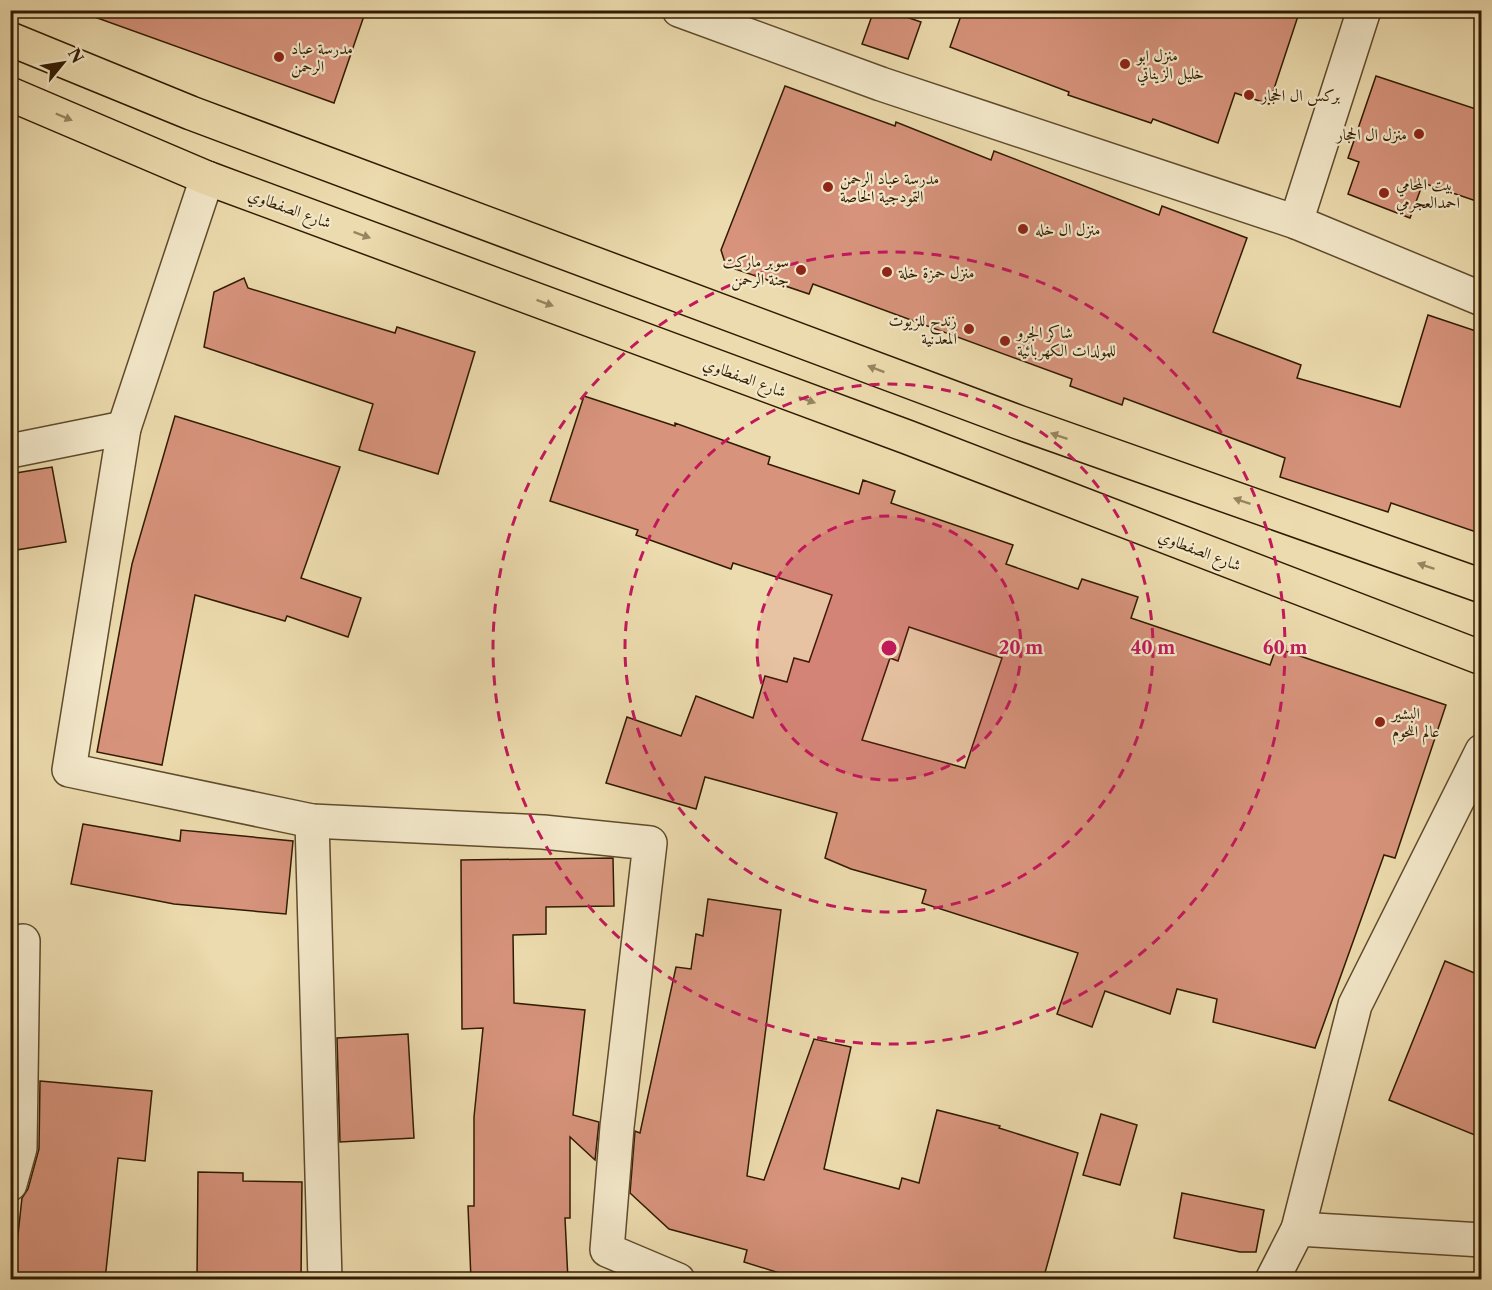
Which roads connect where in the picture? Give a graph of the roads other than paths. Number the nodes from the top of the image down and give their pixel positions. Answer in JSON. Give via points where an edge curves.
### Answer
{"nodes":[{"id":1,"x":679,"y":10,"type":"edge"},
{"id":2,"x":1364,"y":10,"type":"edge"},
{"id":3,"x":10,"y":39,"type":"edge"},
{"id":4,"x":10,"y":94,"type":"edge"},
{"id":5,"x":207,"y":178,"type":"junction"},
{"id":6,"x":1296,"y":222,"type":"junction"},
{"id":7,"x":1482,"y":299,"type":"edge"},
{"id":8,"x":124,"y":428,"type":"junction"},
{"id":9,"x":10,"y":451,"type":"edge"},
{"id":10,"x":1482,"y":586,"type":"edge"},
{"id":11,"x":1482,"y":658,"type":"edge"},
{"id":12,"x":1482,"y":751,"type":"edge"},
{"id":13,"x":312,"y":821,"type":"junction"},
{"id":14,"x":22,"y":941,"type":"dead end"},
{"id":15,"x":10,"y":1184,"type":"edge"},
{"id":16,"x":1298,"y":1229,"type":"junction"},
{"id":17,"x":1482,"y":1240,"type":"edge"},
{"id":18,"x":325,"y":1280,"type":"edge"},
{"id":19,"x":678,"y":1280,"type":"edge"},
{"id":20,"x":1272,"y":1280,"type":"edge"}],
"edges":[{"from":1,"to":6,"type":"street","via":[[881,84]]},
{"from":2,"to":6,"type":"street"},
{"from":10,"to":3,"type":"main road","one_way":true,"via":[[1007,418],[191,113]]},
{"from":4,"to":5,"type":"main road","name":"شارع الصفطاوي","one_way":true},
{"from":5,"to":8,"type":"street"},
{"from":5,"to":11,"type":"main road","name":"شارع الصفطاوي","one_way":true,"via":[[896,433]]},
{"from":6,"to":7,"type":"street"},
{"from":8,"to":9,"type":"street"},
{"from":8,"to":13,"type":"street","via":[[69,770]]},
{"from":12,"to":16,"type":"street","via":[[1355,1005]]},
{"from":13,"to":18,"type":"street"},
{"from":13,"to":19,"type":"street","via":[[543,832],[650,843],[607,1250]]},
{"from":14,"to":15,"type":"street","via":[[20,1148]]},
{"from":16,"to":17,"type":"street"},
{"from":16,"to":20,"type":"street"}]}
